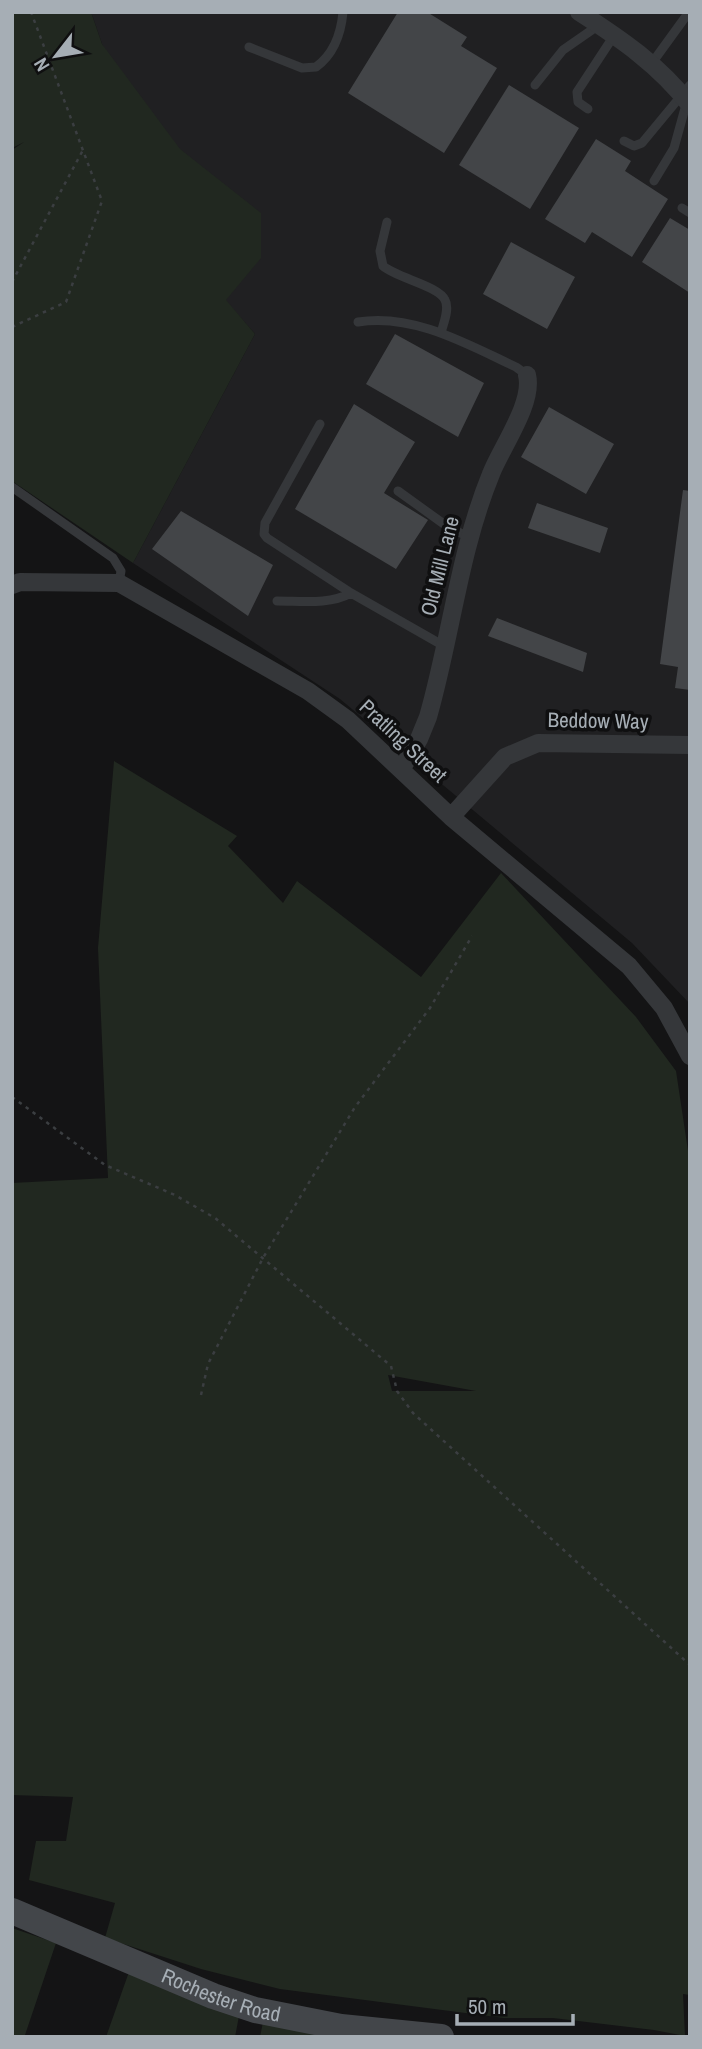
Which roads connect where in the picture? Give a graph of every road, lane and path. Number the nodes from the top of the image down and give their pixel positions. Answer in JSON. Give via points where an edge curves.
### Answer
{"nodes":[{"id":1,"x":31,"y":12,"type":"edge"},
{"id":2,"x":343,"y":12,"type":"edge"},
{"id":3,"x":579,"y":12,"type":"edge"},
{"id":4,"x":689,"y":12,"type":"edge"},
{"id":5,"x":607,"y":29,"type":"junction"},
{"id":6,"x":249,"y":47,"type":"dead end"},
{"id":7,"x":652,"y":63,"type":"junction"},
{"id":8,"x":535,"y":85,"type":"dead end"},
{"id":9,"x":687,"y":96,"type":"edge"},
{"id":10,"x":588,"y":109,"type":"dead end"},
{"id":11,"x":624,"y":141,"type":"dead end"},
{"id":12,"x":83,"y":150,"type":"junction"},
{"id":13,"x":654,"y":181,"type":"dead end"},
{"id":14,"x":387,"y":222,"type":"dead end"},
{"id":15,"x":12,"y":282,"type":"edge"},
{"id":16,"x":358,"y":322,"type":"dead end"},
{"id":17,"x":12,"y":327,"type":"edge"},
{"id":18,"x":442,"y":333,"type":"junction"},
{"id":19,"x":527,"y":375,"type":"joint"},
{"id":20,"x":320,"y":424,"type":"dead end"},
{"id":21,"x":12,"y":487,"type":"edge"},
{"id":22,"x":398,"y":491,"type":"dead end"},
{"id":23,"x":469,"y":537,"type":"junction"},
{"id":24,"x":119,"y":583,"type":"junction"},
{"id":25,"x":12,"y":585,"type":"edge"},
{"id":26,"x":351,"y":593,"type":"junction"},
{"id":27,"x":277,"y":601,"type":"dead end"},
{"id":28,"x":444,"y":646,"type":"junction"},
{"id":29,"x":690,"y":745,"type":"edge"},
{"id":30,"x":401,"y":770,"type":"junction"},
{"id":31,"x":452,"y":817,"type":"junction"},
{"id":32,"x":472,"y":936,"type":"dead end"},
{"id":33,"x":690,"y":1056,"type":"edge"},
{"id":34,"x":12,"y":1097,"type":"edge"},
{"id":35,"x":263,"y":1258,"type":"junction"},
{"id":36,"x":201,"y":1395,"type":"dead end"},
{"id":37,"x":690,"y":1665,"type":"edge"},
{"id":38,"x":12,"y":1911,"type":"edge"},
{"id":39,"x":386,"y":2034,"type":"edge"},
{"id":40,"x":442,"y":2037,"type":"edge"}],
"edges":[{"from":1,"to":12,"type":"path"},
{"from":2,"to":6,"type":"lane","via":[[338,39],[316,67],[302,68]]},
{"from":3,"to":5,"type":"street"},
{"from":4,"to":7,"type":"lane"},
{"from":5,"to":7,"type":"street"},
{"from":5,"to":8,"type":"lane","via":[[563,50]]},
{"from":5,"to":10,"type":"lane","via":[[577,92],[578,102]]},
{"from":7,"to":9,"type":"street"},
{"from":9,"to":11,"type":"lane","via":[[642,143],[634,146]]},
{"from":9,"to":13,"type":"lane","via":[[674,148]]},
{"from":12,"to":15,"type":"path"},
{"from":12,"to":17,"type":"path","via":[[102,201],[66,302]]},
{"from":14,"to":18,"type":"lane","via":[[380,251],[383,266],[445,300]]},
{"from":16,"to":18,"type":"lane","via":[[377,319]]},
{"from":18,"to":19,"type":"lane"},
{"from":19,"to":23,"type":"street","name":"Old Mill Lane","via":[[524,404],[491,474]]},
{"from":20,"to":26,"type":"lane","via":[[265,523],[264,534]]},
{"from":21,"to":24,"type":"lane","via":[[113,558],[121,571]]},
{"from":22,"to":23,"type":"lane"},
{"from":23,"to":28,"type":"street","name":"Old Mill Lane"},
{"from":24,"to":25,"type":"street","name":"Pratling Street"},
{"from":24,"to":30,"type":"street","name":"Pratling Street","via":[[309,691]]},
{"from":26,"to":27,"type":"lane","via":[[329,601]]},
{"from":26,"to":28,"type":"lane"},
{"from":28,"to":30,"type":"street","name":"Old Mill Lane","via":[[428,717]]},
{"from":29,"to":31,"type":"street","name":"Beddow Way","via":[[538,743],[505,757]]},
{"from":30,"to":31,"type":"street","name":"Pratling Street"},
{"from":31,"to":33,"type":"street","name":"Pratling Street","via":[[629,966],[664,1008]]},
{"from":32,"to":35,"type":"path","via":[[430,1008],[355,1107]]},
{"from":34,"to":35,"type":"path","via":[[105,1166],[176,1195],[215,1218]]},
{"from":35,"to":36,"type":"path","via":[[208,1364]]},
{"from":35,"to":37,"type":"path","via":[[390,1366],[397,1391],[413,1413]]},
{"from":38,"to":39,"type":"street","name":"Rochester Road","via":[[255,2010]]},
{"from":39,"to":40,"type":"street","name":"Rochester Road"}]}
